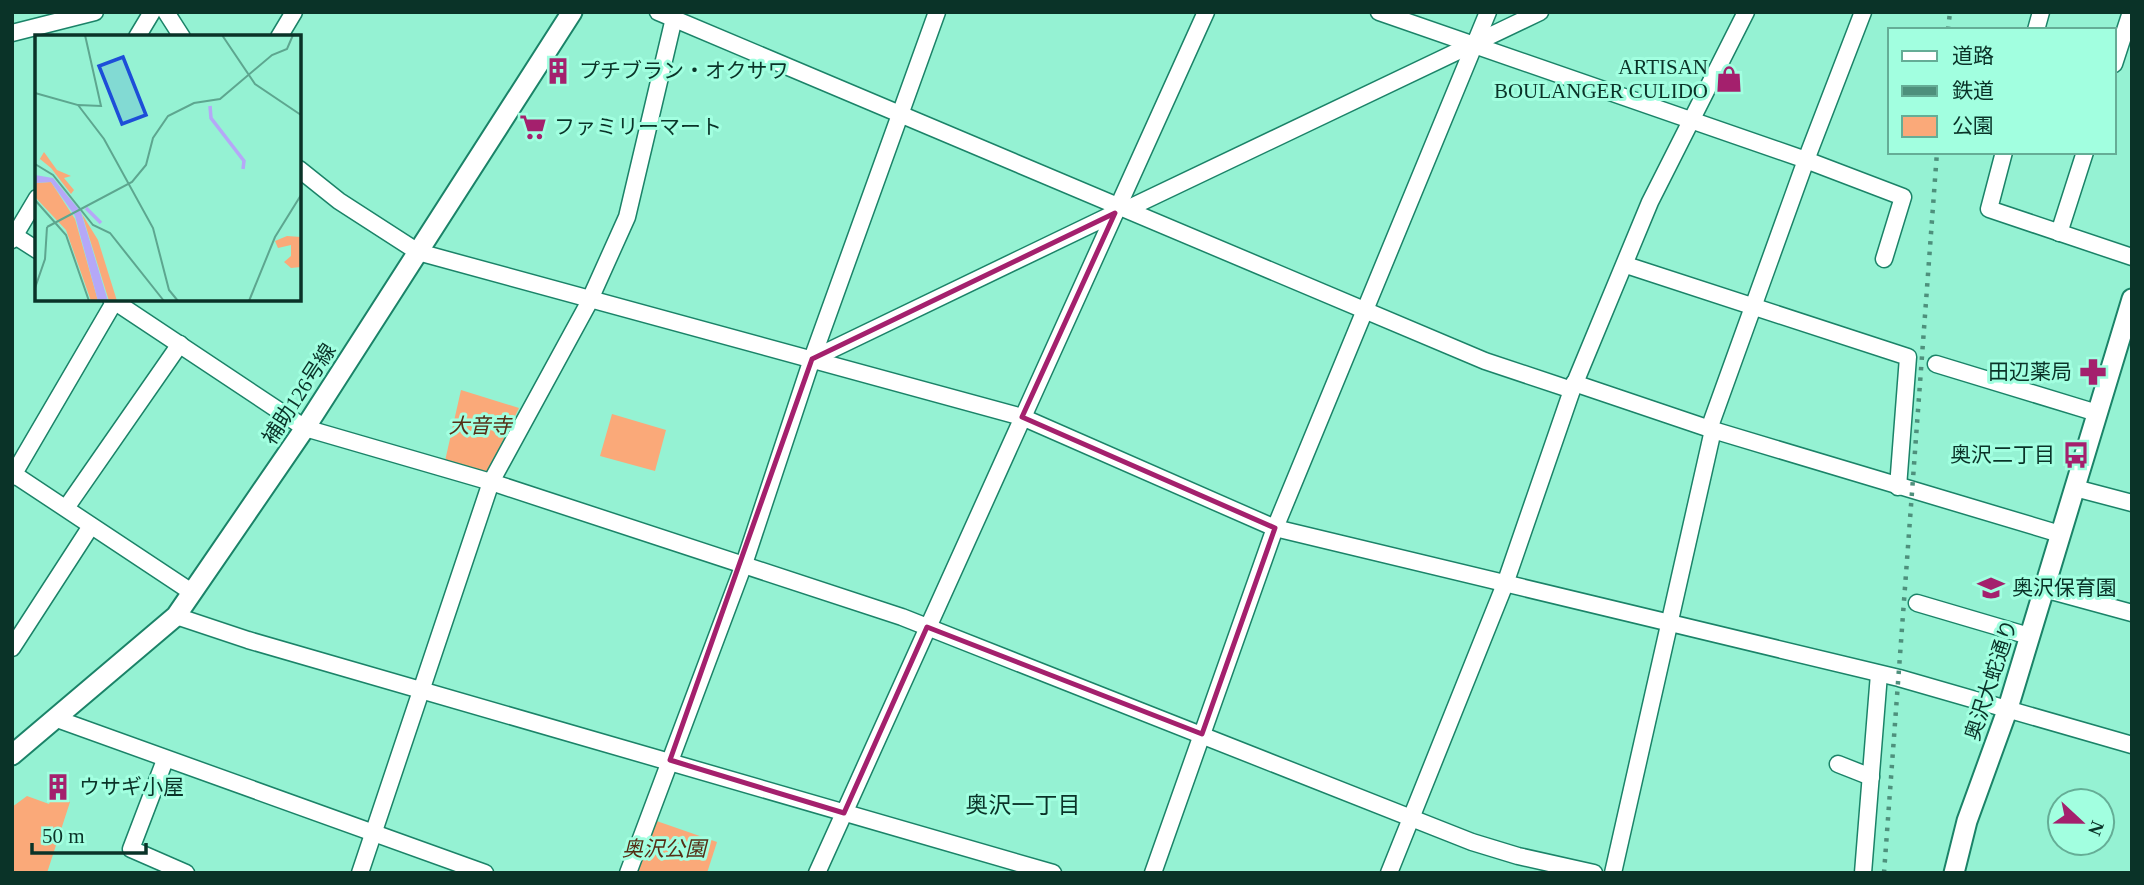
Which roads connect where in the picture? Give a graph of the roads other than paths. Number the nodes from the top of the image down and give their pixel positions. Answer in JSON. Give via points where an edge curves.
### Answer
{"nodes":[{"id":1,"x":95,"y":12,"type":"edge"},
{"id":2,"x":152,"y":12,"type":"edge"},
{"id":3,"x":166,"y":12,"type":"edge"},
{"id":4,"x":294,"y":12,"type":"edge"},
{"id":5,"x":572,"y":12,"type":"edge"},
{"id":6,"x":937,"y":12,"type":"edge"},
{"id":7,"x":1206,"y":12,"type":"edge"},
{"id":8,"x":1380,"y":12,"type":"edge"},
{"id":9,"x":1488,"y":12,"type":"edge"},
{"id":10,"x":1540,"y":12,"type":"edge"},
{"id":11,"x":1746,"y":12,"type":"edge"},
{"id":12,"x":1863,"y":12,"type":"edge"},
{"id":13,"x":2131,"y":12,"type":"edge"},
{"id":14,"x":666,"y":15,"type":"edge"},
{"id":15,"x":1424,"y":19,"type":"edge"},
{"id":16,"x":12,"y":33,"type":"edge"},
{"id":17,"x":138,"y":35,"type":"edge"},
{"id":18,"x":181,"y":35,"type":"edge"},
{"id":19,"x":279,"y":35,"type":"edge"},
{"id":20,"x":1475,"y":43,"type":"junction"},
{"id":21,"x":2116,"y":58,"type":"edge"},
{"id":22,"x":901,"y":116,"type":"junction"},
{"id":23,"x":1693,"y":120,"type":"junction"},
{"id":24,"x":2003,"y":154,"type":"edge"},
{"id":25,"x":2084,"y":154,"type":"edge"},
{"id":26,"x":1806,"y":160,"type":"junction"},
{"id":27,"x":301,"y":171,"type":"edge"},
{"id":28,"x":35,"y":201,"type":"edge"},
{"id":29,"x":1120,"y":210,"type":"junction"},
{"id":30,"x":2059,"y":233,"type":"junction"},
{"id":31,"x":13,"y":237,"type":"edge"},
{"id":32,"x":35,"y":249,"type":"edge"},
{"id":33,"x":418,"y":252,"type":"junction"},
{"id":34,"x":2132,"y":257,"type":"edge"},
{"id":35,"x":1884,"y":259,"type":"dead end"},
{"id":36,"x":1626,"y":265,"type":"junction"},
{"id":37,"x":590,"y":299,"type":"junction"},
{"id":38,"x":113,"y":301,"type":"edge"},
{"id":39,"x":116,"y":301,"type":"edge"},
{"id":40,"x":1752,"y":307,"type":"junction"},
{"id":41,"x":1366,"y":308,"type":"junction"},
{"id":42,"x":2130,"y":308,"type":"edge"},
{"id":43,"x":180,"y":344,"type":"junction"},
{"id":44,"x":812,"y":359,"type":"junction"},
{"id":45,"x":1936,"y":364,"type":"dead end"},
{"id":46,"x":1573,"y":387,"type":"junction"},
{"id":47,"x":2097,"y":413,"type":"junction"},
{"id":48,"x":1022,"y":417,"type":"junction"},
{"id":49,"x":305,"y":428,"type":"junction"},
{"id":50,"x":1711,"y":430,"type":"junction"},
{"id":51,"x":13,"y":475,"type":"edge"},
{"id":52,"x":491,"y":482,"type":"junction"},
{"id":53,"x":1898,"y":487,"type":"junction"},
{"id":54,"x":2075,"y":488,"type":"junction"},
{"id":55,"x":2132,"y":503,"type":"edge"},
{"id":56,"x":66,"y":508,"type":"junction"},
{"id":57,"x":91,"y":526,"type":"junction"},
{"id":58,"x":1275,"y":528,"type":"junction"},
{"id":59,"x":2060,"y":534,"type":"junction"},
{"id":60,"x":744,"y":564,"type":"junction"},
{"id":61,"x":1506,"y":584,"type":"junction"},
{"id":62,"x":2044,"y":589,"type":"junction"},
{"id":63,"x":193,"y":593,"type":"junction"},
{"id":64,"x":1917,"y":603,"type":"dead end"},
{"id":65,"x":2132,"y":614,"type":"edge"},
{"id":66,"x":176,"y":616,"type":"junction"},
{"id":67,"x":1669,"y":622,"type":"junction"},
{"id":68,"x":928,"y":627,"type":"junction"},
{"id":69,"x":2029,"y":636,"type":"junction"},
{"id":70,"x":12,"y":648,"type":"edge"},
{"id":71,"x":1879,"y":674,"type":"junction"},
{"id":72,"x":422,"y":691,"type":"junction"},
{"id":73,"x":2008,"y":708,"type":"junction"},
{"id":74,"x":57,"y":719,"type":"junction"},
{"id":75,"x":1202,"y":734,"type":"junction"},
{"id":76,"x":2132,"y":745,"type":"edge"},
{"id":77,"x":12,"y":755,"type":"edge"},
{"id":78,"x":164,"y":760,"type":"junction"},
{"id":79,"x":670,"y":761,"type":"junction"},
{"id":80,"x":1838,"y":764,"type":"dead end"},
{"id":81,"x":1871,"y":777,"type":"junction"},
{"id":82,"x":844,"y":813,"type":"junction"},
{"id":83,"x":1412,"y":819,"type":"junction"},
{"id":84,"x":373,"y":833,"type":"junction"},
{"id":85,"x":186,"y":873,"type":"edge"},
{"id":86,"x":360,"y":873,"type":"edge"},
{"id":87,"x":485,"y":873,"type":"edge"},
{"id":88,"x":628,"y":873,"type":"edge"},
{"id":89,"x":817,"y":873,"type":"edge"},
{"id":90,"x":1053,"y":873,"type":"edge"},
{"id":91,"x":1153,"y":873,"type":"edge"},
{"id":92,"x":1389,"y":873,"type":"edge"},
{"id":93,"x":1594,"y":873,"type":"edge"},
{"id":94,"x":1613,"y":873,"type":"edge"},
{"id":95,"x":1863,"y":873,"type":"edge"},
{"id":96,"x":1954,"y":873,"type":"edge"}],
"edges":[{"from":1,"to":16,"type":"street"},
{"from":2,"to":17,"type":"street"},
{"from":3,"to":18,"type":"street"},
{"from":4,"to":19,"type":"street"},
{"from":5,"to":33,"type":"street","name":"補助126号線"},
{"from":6,"to":22,"type":"street"},
{"from":7,"to":29,"type":"street"},
{"from":8,"to":15,"type":"street"},
{"from":9,"to":20,"type":"street"},
{"from":10,"to":20,"type":"street"},
{"from":11,"to":23,"type":"street"},
{"from":12,"to":26,"type":"street"},
{"from":13,"to":21,"type":"street"},
{"from":14,"to":22,"type":"street"},
{"from":14,"to":37,"type":"street","via":[[627,217]]},
{"from":15,"to":20,"type":"street"},
{"from":20,"to":23,"type":"street"},
{"from":20,"to":29,"type":"street"},
{"from":20,"to":41,"type":"street"},
{"from":22,"to":29,"type":"street"},
{"from":22,"to":44,"type":"street"},
{"from":23,"to":26,"type":"street"},
{"from":23,"to":36,"type":"street","via":[[1650,202]]},
{"from":24,"to":30,"type":"street","via":[[1989,209]]},
{"from":25,"to":30,"type":"street"},
{"from":26,"to":35,"type":"street","via":[[1903,197]]},
{"from":26,"to":40,"type":"street"},
{"from":27,"to":33,"type":"street"},
{"from":28,"to":31,"type":"street"},
{"from":29,"to":41,"type":"street"},
{"from":29,"to":44,"type":"street"},
{"from":29,"to":48,"type":"street"},
{"from":30,"to":34,"type":"street"},
{"from":31,"to":32,"type":"street"},
{"from":33,"to":37,"type":"street"},
{"from":33,"to":49,"type":"street","name":"補助126号線"},
{"from":36,"to":40,"type":"street"},
{"from":36,"to":46,"type":"street"},
{"from":37,"to":44,"type":"street"},
{"from":37,"to":52,"type":"street"},
{"from":38,"to":51,"type":"street"},
{"from":39,"to":43,"type":"street"},
{"from":40,"to":50,"type":"street"},
{"from":40,"to":53,"type":"street","via":[[1908,357]]},
{"from":41,"to":46,"type":"street","via":[[1485,361]]},
{"from":41,"to":58,"type":"street"},
{"from":42,"to":47,"type":"street","name":"奥沢大蛇通り"},
{"from":43,"to":49,"type":"street"},
{"from":43,"to":56,"type":"street"},
{"from":44,"to":48,"type":"street"},
{"from":44,"to":60,"type":"street"},
{"from":45,"to":47,"type":"street"},
{"from":46,"to":50,"type":"street"},
{"from":46,"to":61,"type":"street"},
{"from":47,"to":54,"type":"street","name":"奥沢大蛇通り"},
{"from":48,"to":58,"type":"street"},
{"from":48,"to":68,"type":"street"},
{"from":49,"to":52,"type":"street"},
{"from":49,"to":63,"type":"street","name":"補助126号線"},
{"from":50,"to":53,"type":"street"},
{"from":50,"to":67,"type":"street"},
{"from":51,"to":56,"type":"street"},
{"from":52,"to":60,"type":"street"},
{"from":52,"to":72,"type":"street"},
{"from":53,"to":59,"type":"street"},
{"from":54,"to":55,"type":"street"},
{"from":54,"to":59,"type":"street","name":"奥沢大蛇通り"},
{"from":56,"to":57,"type":"street"},
{"from":57,"to":63,"type":"street"},
{"from":57,"to":70,"type":"street"},
{"from":58,"to":61,"type":"street"},
{"from":58,"to":75,"type":"street"},
{"from":59,"to":62,"type":"street","name":"奥沢大蛇通り"},
{"from":60,"to":68,"type":"street"},
{"from":60,"to":79,"type":"street"},
{"from":61,"to":67,"type":"street"},
{"from":61,"to":83,"type":"street"},
{"from":62,"to":65,"type":"street"},
{"from":62,"to":69,"type":"street","name":"奥沢大蛇通り"},
{"from":63,"to":66,"type":"street","name":"補助126号線"},
{"from":64,"to":69,"type":"street"},
{"from":66,"to":72,"type":"street"},
{"from":66,"to":74,"type":"street","name":"補助126号線"},
{"from":67,"to":71,"type":"street"},
{"from":67,"to":94,"type":"street"},
{"from":68,"to":75,"type":"street"},
{"from":68,"to":82,"type":"street"},
{"from":69,"to":73,"type":"street","name":"奥沢大蛇通り"},
{"from":71,"to":73,"type":"street"},
{"from":71,"to":81,"type":"street"},
{"from":72,"to":79,"type":"street"},
{"from":72,"to":84,"type":"street"},
{"from":73,"to":76,"type":"street"},
{"from":73,"to":96,"type":"street","name":"奥沢大蛇通り","via":[[1967,821]]},
{"from":74,"to":77,"type":"street","name":"補助126号線"},
{"from":74,"to":78,"type":"street"},
{"from":75,"to":83,"type":"street"},
{"from":75,"to":91,"type":"street"},
{"from":78,"to":84,"type":"street"},
{"from":78,"to":85,"type":"street","via":[[131,849]]},
{"from":79,"to":82,"type":"street"},
{"from":79,"to":88,"type":"street"},
{"from":80,"to":81,"type":"street"},
{"from":81,"to":95,"type":"street"},
{"from":82,"to":89,"type":"street"},
{"from":82,"to":90,"type":"street"},
{"from":83,"to":92,"type":"street"},
{"from":83,"to":93,"type":"street","via":[[1496,850]]},
{"from":84,"to":86,"type":"street"},
{"from":84,"to":87,"type":"street"}]}
